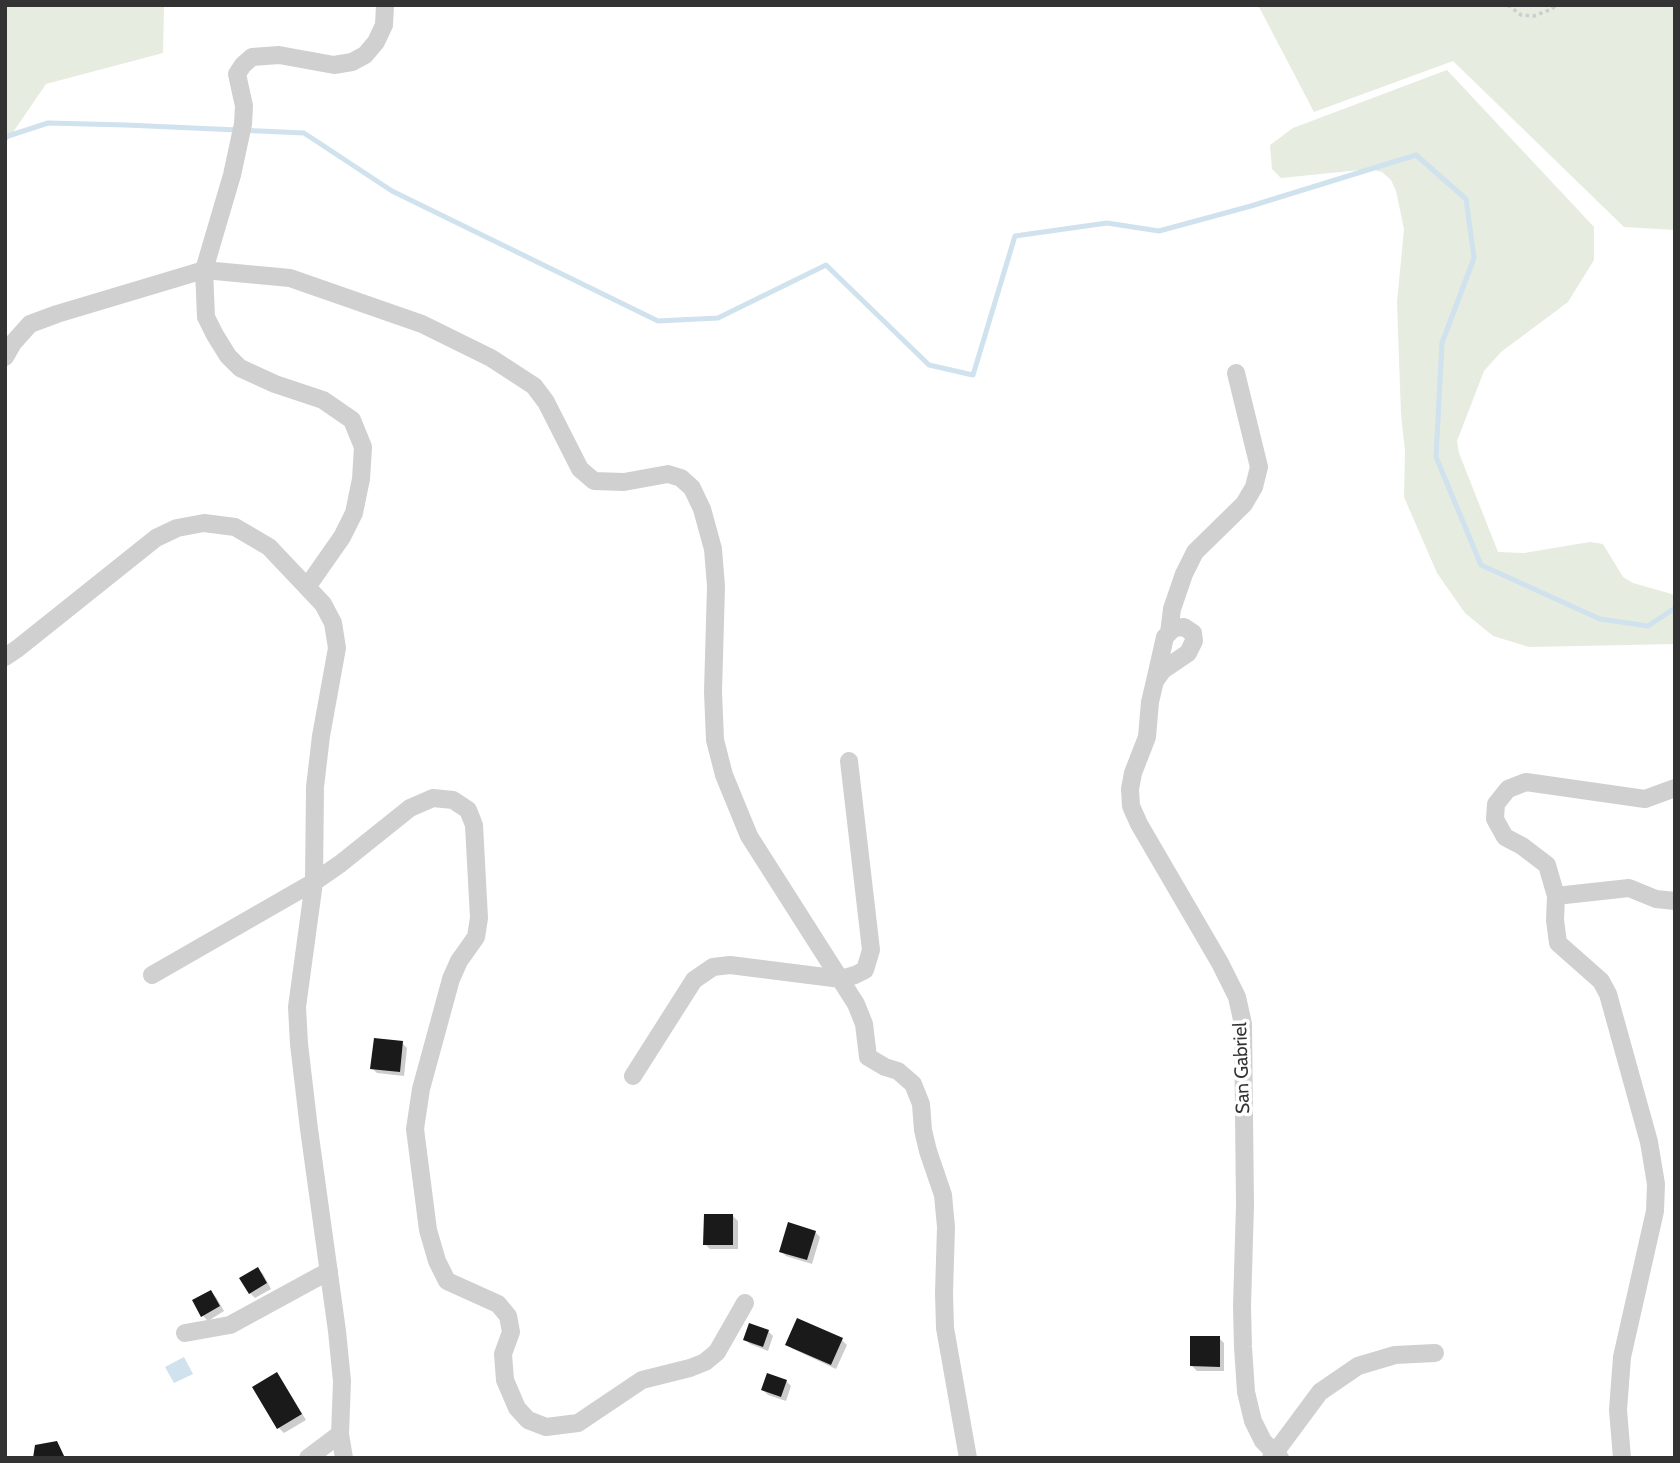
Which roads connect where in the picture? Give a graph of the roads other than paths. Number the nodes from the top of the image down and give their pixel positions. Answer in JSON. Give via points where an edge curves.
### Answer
{"nodes":[{"id":1,"x":384,"y":5,"type":"edge"},
{"id":2,"x":204,"y":270,"type":"junction"},
{"id":3,"x":5,"y":357,"type":"edge"},
{"id":4,"x":1237,"y":373,"type":"dead end"},
{"id":5,"x":307,"y":587,"type":"junction"},
{"id":6,"x":1169,"y":633,"type":"junction"},
{"id":7,"x":5,"y":657,"type":"edge"},
{"id":8,"x":1154,"y":681,"type":"junction"},
{"id":9,"x":849,"y":761,"type":"dead end"},
{"id":10,"x":1675,"y":788,"type":"edge"},
{"id":11,"x":314,"y":882,"type":"junction"},
{"id":12,"x":1556,"y":895,"type":"junction"},
{"id":13,"x":1675,"y":901,"type":"edge"},
{"id":14,"x":152,"y":975,"type":"dead end"},
{"id":15,"x":841,"y":979,"type":"junction"},
{"id":16,"x":633,"y":1076,"type":"dead end"},
{"id":17,"x":329,"y":1271,"type":"junction"},
{"id":18,"x":745,"y":1303,"type":"dead end"},
{"id":19,"x":186,"y":1333,"type":"dead end"},
{"id":20,"x":1435,"y":1353,"type":"dead end"},
{"id":21,"x":340,"y":1434,"type":"junction"},
{"id":22,"x":1271,"y":1453,"type":"edge"},
{"id":23,"x":308,"y":1458,"type":"edge"},
{"id":24,"x":344,"y":1458,"type":"edge"},
{"id":25,"x":968,"y":1458,"type":"edge"},
{"id":26,"x":1622,"y":1458,"type":"edge"}],
"edges":[{"from":1,"to":2,"type":"street","via":[[384,25],[376,42],[352,62],[334,65],[279,55],[251,57],[243,65],[237,74],[243,124]]},
{"from":2,"to":3,"type":"street","via":[[30,324]]},
{"from":2,"to":5,"type":"street","via":[[206,317],[228,356],[252,374],[323,400],[352,420],[363,447],[354,513]]},
{"from":2,"to":15,"type":"street","via":[[290,278],[422,324],[491,358],[534,386],[580,469],[594,481],[624,482],[668,474],[692,488],[713,549],[715,740],[724,775],[749,836]]},
{"from":4,"to":6,"type":"street","name":"San Gabriel","via":[[1259,467],[1244,504],[1195,552],[1172,609]]},
{"from":5,"to":7,"type":"street","via":[[269,547],[236,527],[204,523],[177,528],[156,538]]},
{"from":5,"to":11,"type":"street","via":[[333,623],[337,648],[317,774]]},
{"from":6,"to":8,"type":"street","name":"San Gabriel"},
{"from":6,"to":8,"type":"street","via":[[1184,627],[1193,633],[1194,641],[1188,653]]},
{"from":8,"to":22,"type":"street","name":"San Gabriel","via":[[1147,737],[1132,773],[1131,806],[1220,963],[1237,997],[1243,1024],[1243,1347],[1253,1421]]},
{"from":9,"to":15,"type":"street","via":[[871,950],[865,970]]},
{"from":10,"to":12,"type":"street","via":[[1645,799],[1526,782],[1508,789],[1496,804],[1495,819],[1505,837],[1547,864]]},
{"from":11,"to":14,"type":"street"},
{"from":11,"to":17,"type":"street","via":[[297,1007]]},
{"from":11,"to":18,"type":"street","via":[[410,808],[433,798],[453,800],[468,810],[474,825],[476,937],[451,979],[421,1089],[415,1129],[428,1230],[437,1261],[447,1281],[498,1304],[508,1316],[511,1332],[503,1354],[505,1380],[517,1408],[528,1420],[546,1427],[578,1423],[642,1380],[705,1362],[717,1352]]},
{"from":12,"to":13,"type":"street","via":[[1629,888]]},
{"from":12,"to":26,"type":"street","via":[[1558,943],[1601,981],[1608,994],[1649,1142],[1656,1184],[1655,1211],[1622,1357],[1618,1410]]},
{"from":15,"to":16,"type":"street","via":[[730,965],[713,967],[694,981]]},
{"from":15,"to":25,"type":"street","via":[[864,1024],[868,1057],[913,1084],[920,1104],[928,1151],[943,1195],[945,1328]]},
{"from":17,"to":19,"type":"street","via":[[230,1325]]},
{"from":17,"to":21,"type":"street","via":[[342,1381]]},
{"from":20,"to":22,"type":"street","via":[[1395,1355],[1358,1366],[1320,1392]]},
{"from":21,"to":23,"type":"street"},
{"from":21,"to":24,"type":"street"}]}
